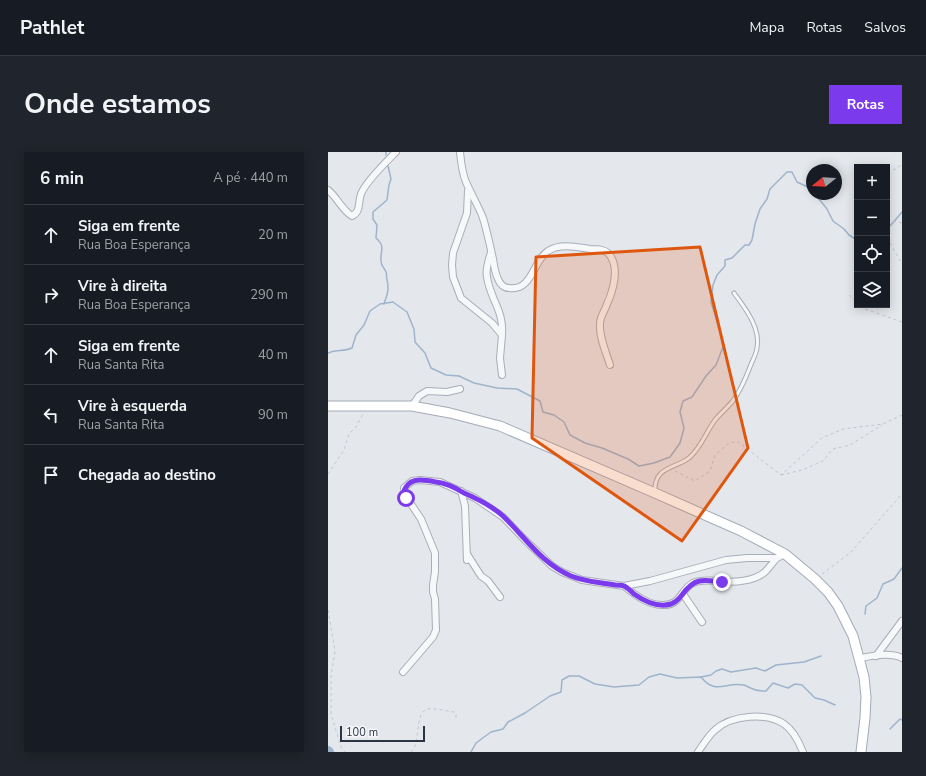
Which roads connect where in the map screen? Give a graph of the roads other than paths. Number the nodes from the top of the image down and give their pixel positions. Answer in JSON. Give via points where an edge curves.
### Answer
{"nodes":[{"id":1,"x":396,"y":152,"type":"edge"},
{"id":2,"x":460,"y":152,"type":"edge"},
{"id":3,"x":468,"y":185,"type":"junction"},
{"id":4,"x":328,"y":190,"type":"edge"},
{"id":5,"x":491,"y":251,"type":"junction"},
{"id":6,"x":734,"y":293,"type":"dead end"},
{"id":7,"x":502,"y":335,"type":"junction"},
{"id":8,"x":610,"y":365,"type":"dead end"},
{"id":9,"x":502,"y":375,"type":"dead end"},
{"id":10,"x":460,"y":390,"type":"dead end"},
{"id":11,"x":328,"y":406,"type":"edge"},
{"id":12,"x":412,"y":406,"type":"junction"},
{"id":13,"x":461,"y":491,"type":"junction"},
{"id":14,"x":655,"y":492,"type":"junction"},
{"id":15,"x":781,"y":556,"type":"junction"},
{"id":16,"x":624,"y":586,"type":"junction"},
{"id":17,"x":683,"y":594,"type":"junction"},
{"id":18,"x":500,"y":597,"type":"dead end"},
{"id":19,"x":902,"y":621,"type":"edge"},
{"id":20,"x":702,"y":622,"type":"dead end"},
{"id":21,"x":876,"y":656,"type":"junction"},
{"id":22,"x":900,"y":656,"type":"edge"},
{"id":23,"x":860,"y":658,"type":"junction"},
{"id":24,"x":403,"y":672,"type":"dead end"},
{"id":25,"x":698,"y":752,"type":"edge"},
{"id":26,"x":802,"y":752,"type":"edge"},
{"id":27,"x":861,"y":752,"type":"edge"}],
"edges":[{"from":1,"to":4,"type":"street","via":[[362,192],[356,214],[352,216],[348,213]]},
{"from":2,"to":3,"type":"street"},
{"from":3,"to":5,"type":"street","via":[[482,217]]},
{"from":3,"to":7,"type":"street","via":[[467,213],[453,254],[453,277],[461,298],[492,323]]},
{"from":5,"to":7,"type":"street","via":[[486,276],[501,316]]},
{"from":5,"to":8,"type":"street","via":[[499,281],[510,289],[527,281],[541,256],[549,250],[568,247],[606,251],[615,265],[615,276],[600,325]]},
{"from":6,"to":14,"type":"lane","via":[[746,308],[756,329],[758,338],[755,355],[732,402],[713,423],[689,458],[661,472],[655,484]]},
{"from":7,"to":9,"type":"street"},
{"from":10,"to":12,"type":"street","via":[[427,392],[419,396]]},
{"from":11,"to":12,"type":"main road"},
{"from":12,"to":14,"type":"main road","via":[[500,426]]},
{"from":13,"to":16,"type":"street","via":[[486,504],[503,517],[540,555],[562,572],[582,580]]},
{"from":13,"to":18,"type":"street","via":[[465,506],[467,557]]},
{"from":13,"to":24,"type":"street","via":[[440,482],[420,480],[412,481],[404,488],[405,495],[421,519],[434,549],[436,630]]},
{"from":14,"to":15,"type":"main road","via":[[741,531]]},
{"from":15,"to":16,"type":"street","via":[[726,560]]},
{"from":15,"to":17,"type":"street","via":[[764,573],[754,578],[735,582],[700,581],[689,586]]},
{"from":15,"to":23,"type":"main road","via":[[815,579],[828,592],[841,612]]},
{"from":16,"to":17,"type":"street","via":[[642,599],[657,604],[672,604]]},
{"from":17,"to":20,"type":"street"},
{"from":19,"to":21,"type":"street"},
{"from":21,"to":22,"type":"street"},
{"from":21,"to":23,"type":"street"},
{"from":23,"to":27,"type":"main road","via":[[866,697]]},
{"from":25,"to":26,"type":"street","via":[[719,726],[749,716],[764,717],[784,724],[796,737]]}]}
